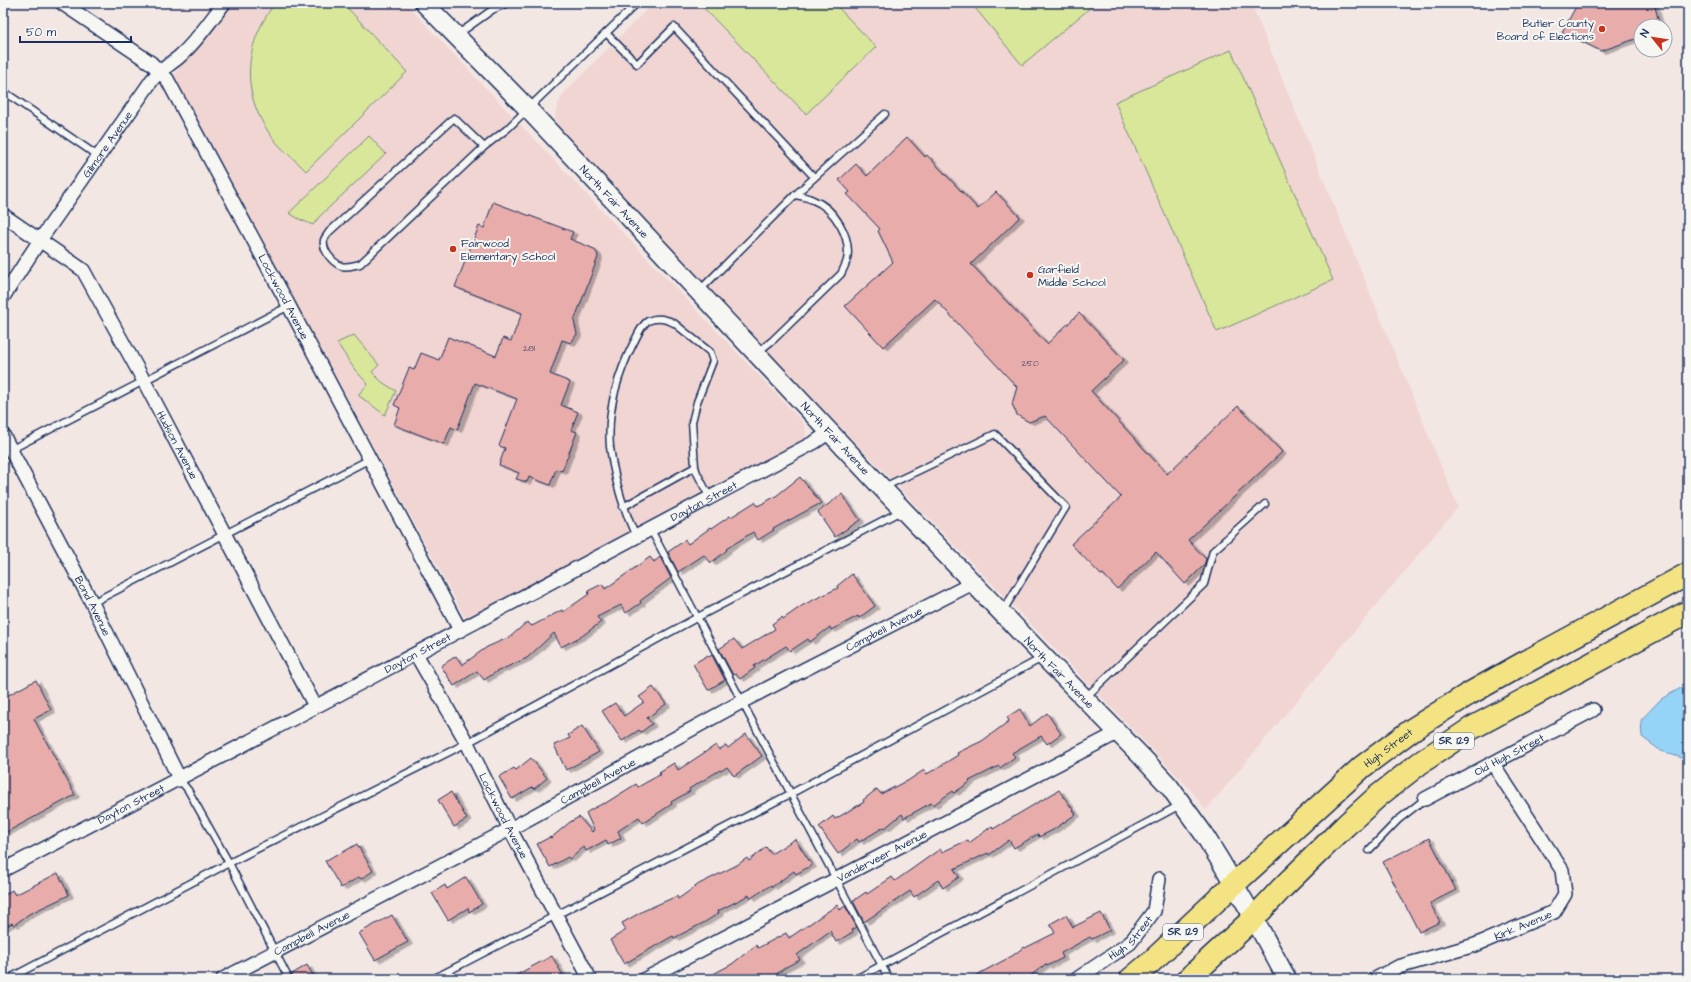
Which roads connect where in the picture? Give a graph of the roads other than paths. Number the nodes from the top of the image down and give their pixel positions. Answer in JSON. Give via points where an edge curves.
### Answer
{"nodes":[{"id":1,"x":62,"y":3,"type":"edge"},
{"id":2,"x":224,"y":3,"type":"edge"},
{"id":3,"x":424,"y":3,"type":"edge"},
{"id":4,"x":508,"y":3,"type":"edge"},
{"id":5,"x":637,"y":3,"type":"edge"},
{"id":6,"x":606,"y":33,"type":"junction"},
{"id":7,"x":456,"y":36,"type":"junction"},
{"id":8,"x":160,"y":71,"type":"junction"},
{"id":9,"x":3,"y":91,"type":"edge"},
{"id":10,"x":528,"y":109,"type":"junction"},
{"id":11,"x":886,"y":114,"type":"dead end"},
{"id":12,"x":484,"y":147,"type":"junction"},
{"id":13,"x":98,"y":156,"type":"junction"},
{"id":14,"x":814,"y":177,"type":"junction"},
{"id":15,"x":795,"y":195,"type":"junction"},
{"id":16,"x":3,"y":215,"type":"edge"},
{"id":17,"x":40,"y":240,"type":"junction"},
{"id":18,"x":699,"y":291,"type":"junction"},
{"id":19,"x":3,"y":297,"type":"edge"},
{"id":20,"x":289,"y":306,"type":"junction"},
{"id":21,"x":756,"y":352,"type":"junction"},
{"id":22,"x":144,"y":382,"type":"junction"},
{"id":23,"x":831,"y":431,"type":"junction"},
{"id":24,"x":3,"y":435,"type":"edge"},
{"id":25,"x":12,"y":449,"type":"junction"},
{"id":26,"x":371,"y":459,"type":"junction"},
{"id":27,"x":695,"y":467,"type":"junction"},
{"id":28,"x":882,"y":488,"type":"junction"},
{"id":29,"x":710,"y":498,"type":"junction"},
{"id":30,"x":1265,"y":504,"type":"dead end"},
{"id":31,"x":623,"y":507,"type":"junction"},
{"id":32,"x":904,"y":510,"type":"junction"},
{"id":33,"x":651,"y":530,"type":"junction"},
{"id":34,"x":224,"y":533,"type":"junction"},
{"id":35,"x":636,"y":537,"type":"junction"},
{"id":36,"x":1688,"y":574,"type":"edge"},
{"id":37,"x":973,"y":583,"type":"junction"},
{"id":38,"x":92,"y":603,"type":"junction"},
{"id":39,"x":1688,"y":612,"type":"edge"},
{"id":40,"x":1002,"y":613,"type":"junction"},
{"id":41,"x":698,"y":617,"type":"junction"},
{"id":42,"x":460,"y":630,"type":"junction"},
{"id":43,"x":416,"y":654,"type":"junction"},
{"id":44,"x":1044,"y":658,"type":"junction"},
{"id":45,"x":1085,"y":698,"type":"junction"},
{"id":46,"x":743,"y":701,"type":"junction"},
{"id":47,"x":315,"y":706,"type":"junction"},
{"id":48,"x":1593,"y":710,"type":"dead end"},
{"id":49,"x":1119,"y":732,"type":"junction"},
{"id":50,"x":467,"y":743,"type":"junction"},
{"id":51,"x":1493,"y":764,"type":"junction"},
{"id":52,"x":180,"y":780,"type":"junction"},
{"id":53,"x":792,"y":794,"type":"junction"},
{"id":54,"x":1425,"y":799,"type":"joint"},
{"id":55,"x":1182,"y":804,"type":"junction"},
{"id":56,"x":510,"y":829,"type":"junction"},
{"id":57,"x":1369,"y":850,"type":"dead end"},
{"id":58,"x":229,"y":863,"type":"junction"},
{"id":59,"x":3,"y":870,"type":"edge"},
{"id":60,"x":836,"y":879,"type":"junction"},
{"id":61,"x":1159,"y":879,"type":"dead end"},
{"id":62,"x":1234,"y":884,"type":"junction"},
{"id":63,"x":556,"y":915,"type":"junction"},
{"id":64,"x":1254,"y":918,"type":"junction"},
{"id":65,"x":275,"y":951,"type":"junction"},
{"id":66,"x":882,"y":965,"type":"junction"},
{"id":67,"x":8,"y":979,"type":"edge"},
{"id":68,"x":222,"y":979,"type":"edge"},
{"id":69,"x":289,"y":979,"type":"edge"},
{"id":70,"x":433,"y":979,"type":"edge"},
{"id":71,"x":590,"y":979,"type":"edge"},
{"id":72,"x":645,"y":979,"type":"edge"},
{"id":73,"x":856,"y":979,"type":"edge"},
{"id":74,"x":889,"y":979,"type":"edge"},
{"id":75,"x":1077,"y":979,"type":"edge"},
{"id":76,"x":1131,"y":979,"type":"edge"},
{"id":77,"x":1188,"y":979,"type":"edge"},
{"id":78,"x":1287,"y":979,"type":"edge"},
{"id":79,"x":1375,"y":979,"type":"edge"}],
"edges":[{"from":1,"to":8,"type":"street","name":"Lockwood Avenue"},
{"from":2,"to":8,"type":"street","name":"Gilmore Avenue","via":[[180,56]]},
{"from":3,"to":7,"type":"street","name":"North Fair Avenue"},
{"from":4,"to":7,"type":"lane","via":[[492,10]]},
{"from":5,"to":6,"type":"lane"},
{"from":6,"to":10,"type":"lane"},
{"from":6,"to":14,"type":"lane","via":[[637,64],[674,27]]},
{"from":7,"to":10,"type":"street","name":"North Fair Avenue"},
{"from":8,"to":13,"type":"street","name":"Gilmore Avenue"},
{"from":8,"to":20,"type":"street","name":"Lockwood Avenue","via":[[168,81]]},
{"from":9,"to":13,"type":"lane"},
{"from":10,"to":12,"type":"lane"},
{"from":10,"to":18,"type":"street","name":"North Fair Avenue"},
{"from":11,"to":14,"type":"lane"},
{"from":12,"to":12,"type":"lane","via":[[360,264],[341,266],[331,259],[325,250],[324,240],[329,232],[454,118]]},
{"from":13,"to":17,"type":"street","name":"Gilmore Avenue"},
{"from":14,"to":15,"type":"lane"},
{"from":15,"to":18,"type":"lane"},
{"from":15,"to":21,"type":"lane","via":[[813,200],[829,210],[847,243],[847,260],[841,274],[773,340]]},
{"from":16,"to":17,"type":"street","name":"Hudson Avenue"},
{"from":17,"to":19,"type":"street","name":"Gilmore Avenue"},
{"from":17,"to":22,"type":"street","name":"Hudson Avenue","via":[[83,270]]},
{"from":18,"to":21,"type":"street","name":"North Fair Avenue"},
{"from":20,"to":22,"type":"lane"},
{"from":20,"to":26,"type":"street","name":"Lockwood Avenue"},
{"from":21,"to":23,"type":"street","name":"North Fair Avenue"},
{"from":22,"to":25,"type":"lane"},
{"from":22,"to":34,"type":"street","name":"Hudson Avenue"},
{"from":23,"to":28,"type":"street","name":"North Fair Avenue"},
{"from":23,"to":29,"type":"street","name":"Dayton Street"},
{"from":24,"to":25,"type":"street","name":"Bond Avenue"},
{"from":25,"to":38,"type":"street","name":"Bond Avenue"},
{"from":26,"to":34,"type":"lane"},
{"from":26,"to":42,"type":"street","name":"Lockwood Avenue"},
{"from":27,"to":29,"type":"lane"},
{"from":27,"to":31,"type":"lane"},
{"from":27,"to":31,"type":"lane","via":[[692,422],[698,397],[713,361],[710,352],[674,322],[668,319],[654,319],[647,322],[639,332],[614,394],[610,446]]},
{"from":28,"to":32,"type":"street","name":"North Fair Avenue"},
{"from":28,"to":40,"type":"lane","via":[[995,434],[1066,507]]},
{"from":29,"to":33,"type":"street","name":"Dayton Street"},
{"from":30,"to":45,"type":"lane","via":[[1213,551],[1204,584]]},
{"from":31,"to":35,"type":"lane"},
{"from":32,"to":37,"type":"street","name":"North Fair Avenue"},
{"from":32,"to":41,"type":"lane"},
{"from":33,"to":35,"type":"street","name":"Dayton Street"},
{"from":33,"to":41,"type":"lane"},
{"from":34,"to":38,"type":"lane"},
{"from":34,"to":47,"type":"street","name":"Hudson Avenue"},
{"from":35,"to":42,"type":"street","name":"Dayton Street"},
{"from":36,"to":62,"type":"highway","name":"High Street","number":"SR 129","via":[[1522,664],[1413,729],[1362,767]]},
{"from":37,"to":40,"type":"street","name":"North Fair Avenue"},
{"from":37,"to":46,"type":"street","name":"Campbell Avenue"},
{"from":38,"to":52,"type":"street","name":"Bond Avenue"},
{"from":39,"to":64,"type":"highway","number":"SR 129","via":[[1472,728],[1420,764],[1378,796],[1345,826]]},
{"from":40,"to":44,"type":"street","name":"North Fair Avenue"},
{"from":41,"to":46,"type":"lane"},
{"from":41,"to":50,"type":"lane"},
{"from":42,"to":43,"type":"street","name":"Dayton Street"},
{"from":43,"to":47,"type":"street","name":"Dayton Street"},
{"from":43,"to":50,"type":"street","name":"Lockwood Avenue"},
{"from":44,"to":45,"type":"street","name":"North Fair Avenue"},
{"from":44,"to":53,"type":"lane"},
{"from":45,"to":49,"type":"street","name":"North Fair Avenue"},
{"from":46,"to":53,"type":"lane"},
{"from":46,"to":56,"type":"street","name":"Campbell Avenue"},
{"from":47,"to":52,"type":"street","name":"Dayton Street"},
{"from":48,"to":51,"type":"street","name":"Old High Street"},
{"from":49,"to":55,"type":"street","name":"North Fair Avenue","via":[[1169,786]]},
{"from":49,"to":60,"type":"street","name":"Vanderveer Avenue"},
{"from":50,"to":56,"type":"street","name":"Lockwood Avenue"},
{"from":50,"to":58,"type":"lane"},
{"from":51,"to":54,"type":"street","name":"Old High Street"},
{"from":51,"to":79,"type":"street","name":"Kirk Avenue","via":[[1562,870],[1565,894],[1554,912],[1475,945],[1398,967]]},
{"from":52,"to":58,"type":"lane"},
{"from":52,"to":59,"type":"street","name":"Dayton Street"},
{"from":53,"to":60,"type":"lane"},
{"from":53,"to":63,"type":"lane"},
{"from":54,"to":57,"type":"lane","via":[[1398,820]]},
{"from":55,"to":62,"type":"street","name":"North Fair Avenue"},
{"from":55,"to":66,"type":"lane"},
{"from":56,"to":63,"type":"street","name":"Lockwood Avenue"},
{"from":56,"to":65,"type":"street","name":"Campbell Avenue"},
{"from":58,"to":65,"type":"lane"},
{"from":58,"to":67,"type":"lane"},
{"from":60,"to":66,"type":"lane"},
{"from":60,"to":72,"type":"street","name":"Vanderveer Avenue"},
{"from":61,"to":75,"type":"street","name":"High Street","via":[[1154,910],[1130,943]]},
{"from":62,"to":64,"type":"street","name":"North Fair Avenue"},
{"from":62,"to":76,"type":"highway","name":"High Street","number":"SR 129"},
{"from":63,"to":70,"type":"lane"},
{"from":63,"to":71,"type":"street","name":"Lockwood Avenue"},
{"from":64,"to":77,"type":"highway","number":"SR 129"},
{"from":64,"to":78,"type":"street","name":"North Fair Avenue"},
{"from":65,"to":68,"type":"street","name":"Campbell Avenue"},
{"from":65,"to":69,"type":"lane"},
{"from":66,"to":73,"type":"lane"},
{"from":66,"to":74,"type":"lane"}]}
